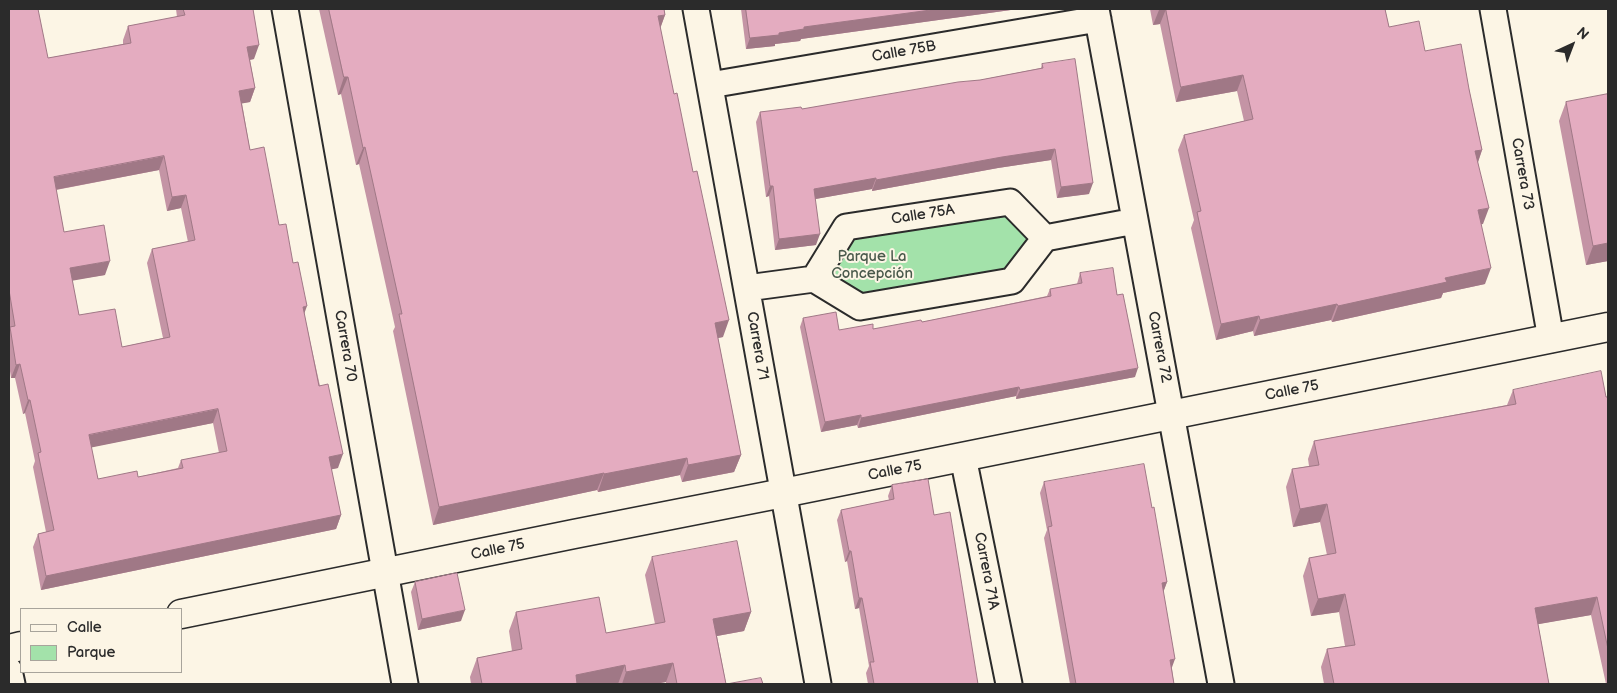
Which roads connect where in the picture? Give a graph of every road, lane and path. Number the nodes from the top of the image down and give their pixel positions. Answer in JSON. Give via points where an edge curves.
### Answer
{"nodes":[{"id":1,"x":285,"y":9,"type":"edge"},
{"id":2,"x":696,"y":9,"type":"edge"},
{"id":3,"x":1493,"y":9,"type":"edge"},
{"id":4,"x":1097,"y":14,"type":"edge"},
{"id":5,"x":710,"y":85,"type":"junction"},
{"id":6,"x":1135,"y":221,"type":"junction"},
{"id":7,"x":1045,"y":238,"type":"junction"},
{"id":8,"x":814,"y":279,"type":"junction"},
{"id":9,"x":747,"y":288,"type":"junction"},
{"id":10,"x":1608,"y":327,"type":"edge"},
{"id":11,"x":1551,"y":339,"type":"junction"},
{"id":12,"x":1172,"y":415,"type":"junction"},
{"id":13,"x":963,"y":457,"type":"junction"},
{"id":14,"x":784,"y":493,"type":"junction"},
{"id":15,"x":386,"y":573,"type":"junction"},
{"id":16,"x":182,"y":614,"type":"edge"},
{"id":17,"x":9,"y":670,"type":"edge"},
{"id":18,"x":12,"y":684,"type":"edge"},
{"id":19,"x":405,"y":684,"type":"edge"},
{"id":20,"x":818,"y":684,"type":"edge"},
{"id":21,"x":1009,"y":684,"type":"edge"},
{"id":22,"x":1221,"y":684,"type":"edge"}],
"edges":[{"from":1,"to":15,"type":"street","name":"Carrera 70"},
{"from":2,"to":5,"type":"street","name":"Carrera 71"},
{"from":3,"to":11,"type":"street","name":"Carrera 73"},
{"from":4,"to":5,"type":"street","name":"Calle 75B"},
{"from":4,"to":6,"type":"street","name":"Carrera 72"},
{"from":5,"to":9,"type":"street","name":"Carrera 71"},
{"from":6,"to":7,"type":"street"},
{"from":6,"to":12,"type":"street","name":"Carrera 72"},
{"from":7,"to":8,"type":"street","via":[[1012,280],[860,307]]},
{"from":7,"to":8,"type":"street","name":"Calle 75A","via":[[1010,202],[846,227]]},
{"from":8,"to":9,"type":"street"},
{"from":9,"to":14,"type":"street","name":"Carrera 71"},
{"from":10,"to":11,"type":"street","name":"Calle 75"},
{"from":11,"to":12,"type":"street","name":"Calle 75"},
{"from":12,"to":13,"type":"street","name":"Calle 75"},
{"from":12,"to":22,"type":"street","name":"Carrera 72"},
{"from":13,"to":14,"type":"street","name":"Calle 75"},
{"from":13,"to":21,"type":"street","name":"Carrera 71A"},
{"from":14,"to":15,"type":"street","name":"Calle 75"},
{"from":14,"to":20,"type":"street","name":"Carrera 71"},
{"from":15,"to":16,"type":"street","name":"Calle 75"},
{"from":15,"to":19,"type":"street","name":"Carrera 70"},
{"from":17,"to":18,"type":"street"}]}
